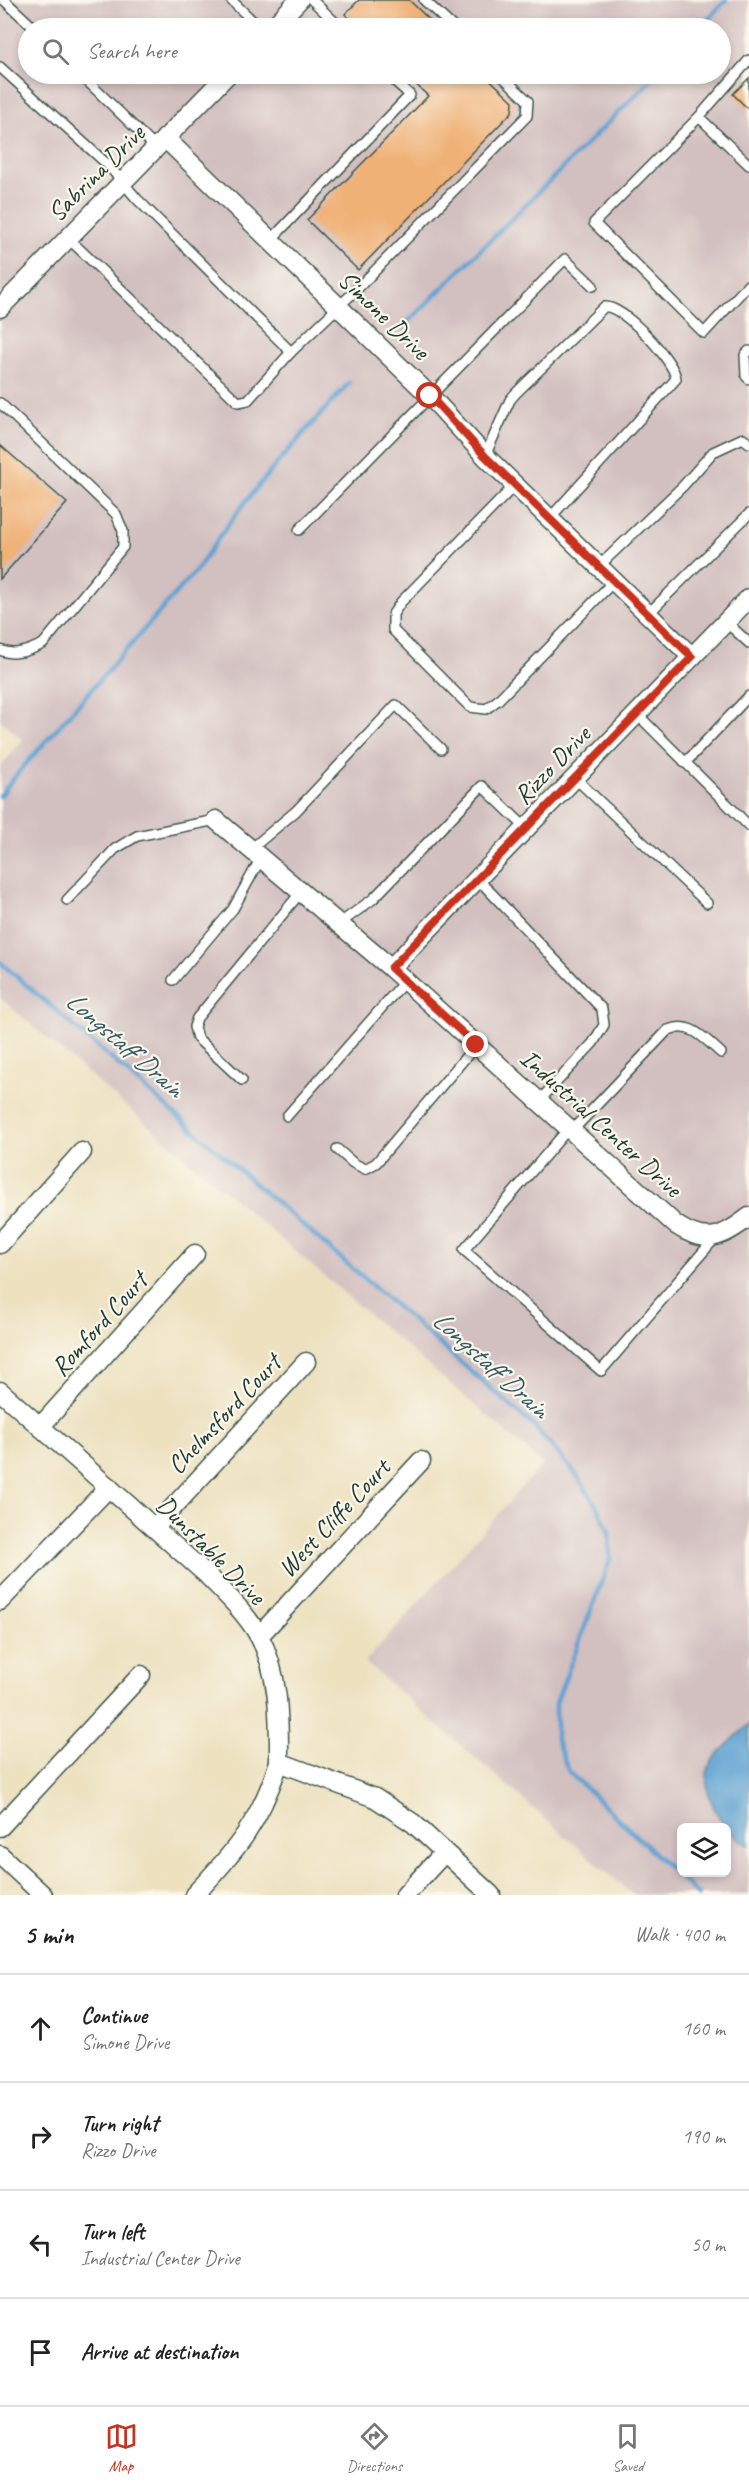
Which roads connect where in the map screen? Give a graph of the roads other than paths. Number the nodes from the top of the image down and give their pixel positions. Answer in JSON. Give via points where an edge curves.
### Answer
{"nodes":[{"id":1,"x":4,"y":0,"type":"edge"},
{"id":2,"x":231,"y":0,"type":"edge"},
{"id":3,"x":299,"y":0,"type":"edge"},
{"id":4,"x":312,"y":0,"type":"edge"},
{"id":5,"x":424,"y":0,"type":"edge"},
{"id":6,"x":23,"y":18,"type":"edge"},
{"id":7,"x":250,"y":18,"type":"edge"},
{"id":8,"x":282,"y":18,"type":"edge"},
{"id":9,"x":331,"y":18,"type":"edge"},
{"id":10,"x":443,"y":18,"type":"edge"},
{"id":11,"x":749,"y":60,"type":"edge"},
{"id":12,"x":0,"y":67,"type":"edge"},
{"id":13,"x":731,"y":81,"type":"edge"},
{"id":14,"x":18,"y":83,"type":"edge"},
{"id":15,"x":19,"y":84,"type":"edge"},
{"id":16,"x":92,"y":84,"type":"edge"},
{"id":17,"x":218,"y":84,"type":"edge"},
{"id":18,"x":398,"y":84,"type":"edge"},
{"id":19,"x":510,"y":84,"type":"edge"},
{"id":20,"x":728,"y":84,"type":"edge"},
{"id":21,"x":699,"y":117,"type":"junction"},
{"id":22,"x":161,"y":143,"type":"junction"},
{"id":23,"x":749,"y":165,"type":"edge"},
{"id":24,"x":123,"y":182,"type":"junction"},
{"id":25,"x":68,"y":238,"type":"junction"},
{"id":26,"x":270,"y":241,"type":"junction"},
{"id":27,"x":749,"y":284,"type":"edge"},
{"id":28,"x":592,"y":286,"type":"dead end"},
{"id":29,"x":338,"y":307,"type":"junction"},
{"id":30,"x":0,"y":308,"type":"edge"},
{"id":31,"x":749,"y":351,"type":"edge"},
{"id":32,"x":291,"y":352,"type":"junction"},
{"id":33,"x":749,"y":379,"type":"edge"},
{"id":34,"x":430,"y":396,"type":"junction"},
{"id":35,"x":0,"y":403,"type":"edge"},
{"id":36,"x":749,"y":443,"type":"edge"},
{"id":37,"x":485,"y":456,"type":"junction"},
{"id":38,"x":515,"y":485,"type":"junction"},
{"id":39,"x":749,"y":514,"type":"edge"},
{"id":40,"x":550,"y":518,"type":"junction"},
{"id":41,"x":299,"y":530,"type":"dead end"},
{"id":42,"x":598,"y":566,"type":"junction"},
{"id":43,"x":614,"y":581,"type":"junction"},
{"id":44,"x":749,"y":598,"type":"edge"},
{"id":45,"x":648,"y":614,"type":"junction"},
{"id":46,"x":726,"y":622,"type":"junction"},
{"id":47,"x":749,"y":643,"type":"edge"},
{"id":48,"x":0,"y":651,"type":"edge"},
{"id":49,"x":692,"y":657,"type":"junction"},
{"id":50,"x":749,"y":696,"type":"edge"},
{"id":51,"x":637,"y":714,"type":"junction"},
{"id":52,"x":441,"y":749,"type":"dead end"},
{"id":53,"x":685,"y":762,"type":"junction"},
{"id":54,"x":575,"y":778,"type":"junction"},
{"id":55,"x":216,"y":820,"type":"joint"},
{"id":56,"x":749,"y":826,"type":"edge"},
{"id":57,"x":526,"y":828,"type":"junction"},
{"id":58,"x":256,"y":854,"type":"junction"},
{"id":59,"x":477,"y":878,"type":"junction"},
{"id":60,"x":301,"y":892,"type":"junction"},
{"id":61,"x":67,"y":900,"type":"dead end"},
{"id":62,"x":707,"y":903,"type":"dead end"},
{"id":63,"x":339,"y":924,"type":"junction"},
{"id":64,"x":391,"y":968,"type":"junction"},
{"id":65,"x":173,"y":980,"type":"dead end"},
{"id":66,"x":405,"y":981,"type":"junction"},
{"id":67,"x":476,"y":1045,"type":"junction"},
{"id":68,"x":721,"y":1053,"type":"dead end"},
{"id":69,"x":242,"y":1080,"type":"dead end"},
{"id":70,"x":539,"y":1101,"type":"junction"},
{"id":71,"x":287,"y":1116,"type":"dead end"},
{"id":72,"x":571,"y":1130,"type":"junction"},
{"id":73,"x":337,"y":1149,"type":"dead end"},
{"id":74,"x":82,"y":1152,"type":"dead end"},
{"id":75,"x":749,"y":1217,"type":"edge"},
{"id":76,"x":715,"y":1238,"type":"junction"},
{"id":77,"x":0,"y":1244,"type":"edge"},
{"id":78,"x":195,"y":1254,"type":"dead end"},
{"id":79,"x":306,"y":1362,"type":"dead end"},
{"id":80,"x":0,"y":1391,"type":"edge"},
{"id":81,"x":40,"y":1427,"type":"junction"},
{"id":82,"x":421,"y":1461,"type":"dead end"},
{"id":83,"x":109,"y":1487,"type":"junction"},
{"id":84,"x":155,"y":1527,"type":"junction"},
{"id":85,"x":0,"y":1601,"type":"edge"},
{"id":86,"x":259,"y":1636,"type":"junction"},
{"id":87,"x":141,"y":1675,"type":"dead end"},
{"id":88,"x":279,"y":1762,"type":"junction"},
{"id":89,"x":0,"y":1827,"type":"edge"},
{"id":90,"x":444,"y":1853,"type":"junction"},
{"id":91,"x":0,"y":1855,"type":"edge"},
{"id":92,"x":41,"y":1894,"type":"edge"},
{"id":93,"x":194,"y":1895,"type":"edge"},
{"id":94,"x":405,"y":1895,"type":"edge"},
{"id":95,"x":491,"y":1895,"type":"edge"}],
"edges":[{"from":1,"to":6,"type":"lane"},
{"from":2,"to":7,"type":"lane"},
{"from":3,"to":8,"type":"street"},
{"from":4,"to":9,"type":"lane"},
{"from":5,"to":10,"type":"lane"},
{"from":11,"to":13,"type":"lane"},
{"from":12,"to":14,"type":"lane"},
{"from":15,"to":24,"type":"lane"},
{"from":16,"to":22,"type":"lane"},
{"from":17,"to":22,"type":"street","name":"Sabrina Drive"},
{"from":18,"to":26,"type":"lane","via":[[410,95]]},
{"from":19,"to":29,"type":"lane","via":[[528,101],[527,116]]},
{"from":20,"to":21,"type":"lane"},
{"from":21,"to":23,"type":"lane"},
{"from":21,"to":27,"type":"lane","via":[[594,223],[704,333]]},
{"from":22,"to":24,"type":"street","name":"Sabrina Drive"},
{"from":22,"to":26,"type":"street","name":"Simone Drive"},
{"from":24,"to":25,"type":"street","name":"Sabrina Drive"},
{"from":24,"to":32,"type":"lane"},
{"from":25,"to":30,"type":"street","name":"Sabrina Drive"},
{"from":25,"to":32,"type":"lane","via":[[238,402],[248,400]]},
{"from":26,"to":29,"type":"street","name":"Simone Drive"},
{"from":28,"to":34,"type":"lane","via":[[565,259]]},
{"from":29,"to":32,"type":"lane"},
{"from":29,"to":34,"type":"street","name":"Simone Drive"},
{"from":31,"to":33,"type":"lane","via":[[745,355]]},
{"from":34,"to":37,"type":"street","name":"Simone Drive"},
{"from":34,"to":41,"type":"lane"},
{"from":35,"to":48,"type":"lane","via":[[116,513],[123,531],[123,547],[43,644],[25,652]]},
{"from":36,"to":42,"type":"lane","via":[[743,438],[713,452],[683,486]]},
{"from":37,"to":38,"type":"street","name":"Simone Drive"},
{"from":37,"to":40,"type":"lane","via":[[515,394],[604,307],[615,308],[625,316],[668,359],[676,379]]},
{"from":38,"to":40,"type":"street","name":"Simone Drive"},
{"from":38,"to":43,"type":"lane","via":[[393,614],[393,630],[470,707],[486,709],[498,700]]},
{"from":39,"to":45,"type":"lane"},
{"from":40,"to":42,"type":"street","name":"Simone Drive"},
{"from":42,"to":43,"type":"street","name":"Simone Drive"},
{"from":43,"to":45,"type":"street","name":"Simone Drive"},
{"from":44,"to":46,"type":"street","name":"Rizzo Drive"},
{"from":45,"to":49,"type":"street","name":"Simone Drive"},
{"from":46,"to":47,"type":"lane"},
{"from":46,"to":49,"type":"street","name":"Rizzo Drive"},
{"from":49,"to":51,"type":"street","name":"Rizzo Drive"},
{"from":50,"to":53,"type":"lane"},
{"from":51,"to":53,"type":"lane"},
{"from":51,"to":54,"type":"street","name":"Rizzo Drive"},
{"from":52,"to":58,"type":"lane","via":[[396,705]]},
{"from":53,"to":56,"type":"lane"},
{"from":54,"to":57,"type":"street","name":"Rizzo Drive"},
{"from":54,"to":62,"type":"lane"},
{"from":55,"to":58,"type":"street","name":"Industrial Center Drive"},
{"from":55,"to":61,"type":"lane","via":[[137,836],[115,849]]},
{"from":57,"to":59,"type":"street","name":"Rizzo Drive"},
{"from":57,"to":63,"type":"lane","via":[[482,786],[373,900]]},
{"from":58,"to":60,"type":"street","name":"Industrial Center Drive"},
{"from":58,"to":65,"type":"lane","via":[[233,909]]},
{"from":59,"to":64,"type":"street","name":"Rizzo Drive"},
{"from":59,"to":70,"type":"lane","via":[[602,1009],[604,1025],[593,1043]]},
{"from":60,"to":63,"type":"street","name":"Industrial Center Drive"},
{"from":60,"to":69,"type":"lane","via":[[197,1018],[194,1027],[197,1038]]},
{"from":63,"to":64,"type":"street","name":"Industrial Center Drive"},
{"from":64,"to":66,"type":"street","name":"Industrial Center Drive"},
{"from":66,"to":67,"type":"street","name":"Industrial Center Drive"},
{"from":66,"to":71,"type":"lane"},
{"from":67,"to":70,"type":"street","name":"Industrial Center Drive"},
{"from":67,"to":73,"type":"lane","via":[[376,1163],[365,1169]]},
{"from":68,"to":72,"type":"lane","via":[[687,1027],[668,1030]]},
{"from":70,"to":72,"type":"street","name":"Industrial Center Drive"},
{"from":72,"to":76,"type":"street","name":"Industrial Center Drive","via":[[676,1225],[691,1235]]},
{"from":72,"to":76,"type":"lane","via":[[464,1250],[601,1371]]},
{"from":74,"to":77,"type":"street"},
{"from":75,"to":76,"type":"street"},
{"from":78,"to":81,"type":"street","name":"Romford Court"},
{"from":79,"to":84,"type":"street","name":"Chelmsford Court"},
{"from":80,"to":81,"type":"street","name":"Dunstable Drive"},
{"from":81,"to":83,"type":"street","name":"Dunstable Drive"},
{"from":82,"to":86,"type":"street","name":"West Cliffe Court"},
{"from":83,"to":84,"type":"street","name":"Dunstable Drive"},
{"from":83,"to":85,"type":"street"},
{"from":84,"to":86,"type":"street","name":"Dunstable Drive","via":[[233,1602]]},
{"from":86,"to":88,"type":"street","name":"Dunstable Drive","via":[[276,1691]]},
{"from":87,"to":89,"type":"street"},
{"from":88,"to":90,"type":"street","via":[[375,1797]]},
{"from":88,"to":93,"type":"street","via":[[262,1807],[244,1839]]},
{"from":90,"to":94,"type":"street"},
{"from":90,"to":95,"type":"street"},
{"from":91,"to":92,"type":"street"}]}
